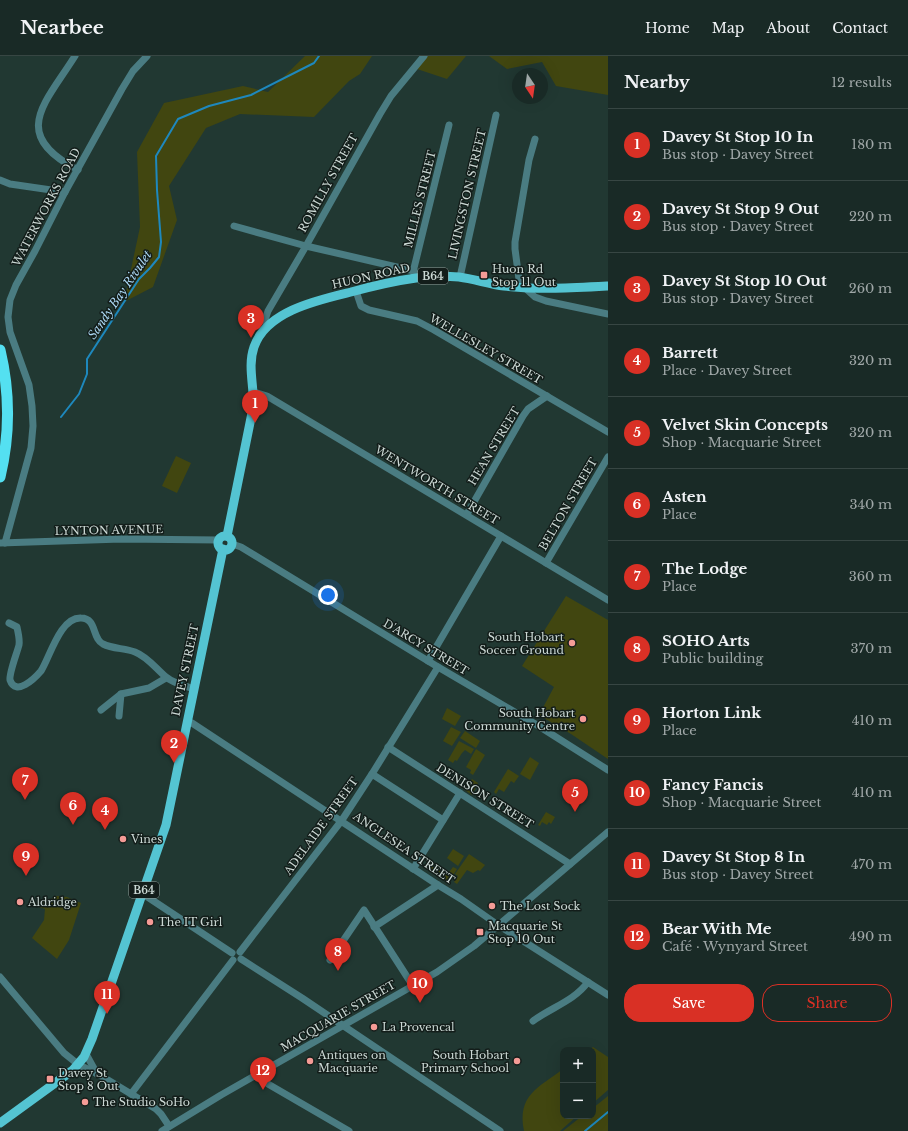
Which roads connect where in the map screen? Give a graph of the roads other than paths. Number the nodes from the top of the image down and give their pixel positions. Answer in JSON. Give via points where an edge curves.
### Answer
{"nodes":[{"id":1,"x":75,"y":56,"type":"edge"},
{"id":2,"x":146,"y":56,"type":"edge"},
{"id":3,"x":424,"y":56,"type":"edge"},
{"id":4,"x":496,"y":115,"type":"dead end"},
{"id":5,"x":449,"y":125,"type":"dead end"},
{"id":6,"x":535,"y":139,"type":"dead end"},
{"id":7,"x":78,"y":170,"type":"junction"},
{"id":8,"x":0,"y":180,"type":"edge"},
{"id":9,"x":65,"y":192,"type":"junction"},
{"id":10,"x":234,"y":226,"type":"dead end"},
{"id":11,"x":306,"y":246,"type":"junction"},
{"id":12,"x":414,"y":274,"type":"junction"},
{"id":13,"x":460,"y":277,"type":"junction"},
{"id":14,"x":608,"y":286,"type":"edge"},
{"id":15,"x":523,"y":288,"type":"junction"},
{"id":16,"x":356,"y":291,"type":"junction"},
{"id":17,"x":608,"y":314,"type":"edge"},
{"id":18,"x":266,"y":328,"type":"junction"},
{"id":19,"x":0,"y":350,"type":"edge"},
{"id":20,"x":254,"y":392,"type":"junction"},
{"id":21,"x":547,"y":396,"type":"junction"},
{"id":22,"x":608,"y":432,"type":"edge"},
{"id":23,"x":608,"y":457,"type":"edge"},
{"id":24,"x":0,"y":477,"type":"edge"},
{"id":25,"x":467,"y":514,"type":"junction"},
{"id":26,"x":501,"y":536,"type":"junction"},
{"id":27,"x":223,"y":538,"type":"junction"},
{"id":28,"x":2,"y":543,"type":"edge"},
{"id":29,"x":232,"y":544,"type":"junction"},
{"id":30,"x":223,"y":549,"type":"junction"},
{"id":31,"x":546,"y":563,"type":"junction"},
{"id":32,"x":608,"y":600,"type":"edge"},
{"id":33,"x":9,"y":623,"type":"dead end"},
{"id":34,"x":428,"y":661,"type":"junction"},
{"id":35,"x":438,"y":667,"type":"junction"},
{"id":36,"x":166,"y":678,"type":"junction"},
{"id":37,"x":194,"y":689,"type":"junction"},
{"id":38,"x":121,"y":694,"type":"junction"},
{"id":39,"x":101,"y":710,"type":"dead end"},
{"id":40,"x":119,"y":716,"type":"dead end"},
{"id":41,"x":187,"y":722,"type":"junction"},
{"id":42,"x":388,"y":747,"type":"junction"},
{"id":43,"x":608,"y":770,"type":"edge"},
{"id":44,"x":372,"y":774,"type":"junction"},
{"id":45,"x":460,"y":793,"type":"junction"},
{"id":46,"x":342,"y":820,"type":"junction"},
{"id":47,"x":443,"y":820,"type":"junction"},
{"id":48,"x":608,"y":832,"type":"edge"},
{"id":49,"x":570,"y":864,"type":"junction"},
{"id":50,"x":414,"y":868,"type":"junction"},
{"id":51,"x":438,"y":885,"type":"junction"},
{"id":52,"x":143,"y":894,"type":"junction"},
{"id":53,"x":498,"y":925,"type":"junction"},
{"id":54,"x":374,"y":927,"type":"junction"},
{"id":55,"x":240,"y":956,"type":"junction"},
{"id":56,"x":232,"y":957,"type":"junction"},
{"id":57,"x":330,"y":960,"type":"dead end"},
{"id":58,"x":0,"y":977,"type":"edge"},
{"id":59,"x":588,"y":982,"type":"junction"},
{"id":60,"x":413,"y":986,"type":"junction"},
{"id":61,"x":608,"y":995,"type":"edge"},
{"id":62,"x":533,"y":1021,"type":"dead end"},
{"id":63,"x":343,"y":1026,"type":"junction"},
{"id":64,"x":86,"y":1054,"type":"junction"},
{"id":65,"x":79,"y":1065,"type":"junction"},
{"id":66,"x":98,"y":1074,"type":"junction"},
{"id":67,"x":259,"y":1074,"type":"junction"},
{"id":68,"x":131,"y":1094,"type":"junction"},
{"id":69,"x":0,"y":1123,"type":"edge"},
{"id":70,"x":169,"y":1126,"type":"junction"},
{"id":71,"x":162,"y":1131,"type":"edge"},
{"id":72,"x":349,"y":1131,"type":"edge"},
{"id":73,"x":500,"y":1131,"type":"edge"}],
"edges":[{"from":1,"to":7,"type":"street","via":[[41,110],[38,121],[40,134],[46,146],[64,163]]},
{"from":2,"to":7,"type":"street","name":"WATERWORKS ROAD","via":[[133,71]]},
{"from":3,"to":11,"type":"street","name":"ROMILLY STREET","via":[[391,96]]},
{"from":4,"to":13,"type":"street","name":"LIVINGSTON STREET"},
{"from":5,"to":12,"type":"street","name":"MILLES STREET"},
{"from":6,"to":15,"type":"street","via":[[515,242]]},
{"from":7,"to":9,"type":"street","name":"WATERWORKS ROAD"},
{"from":8,"to":9,"type":"street","via":[[10,184]]},
{"from":9,"to":28,"type":"street","name":"WATERWORKS ROAD","via":[[16,284],[9,305],[10,332],[29,385],[33,426],[30,448]]},
{"from":10,"to":11,"type":"street"},
{"from":11,"to":12,"type":"street"},
{"from":11,"to":18,"type":"street","name":"ROMILLY STREET","via":[[268,311]]},
{"from":12,"to":13,"type":"main road","name":"HUON ROAD","number":"B64"},
{"from":12,"to":16,"type":"main road","name":"HUON ROAD","number":"B64"},
{"from":13,"to":15,"type":"main road","name":"HUON ROAD","number":"B64"},
{"from":14,"to":15,"type":"main road","name":"HUON ROAD","number":"B64"},
{"from":15,"to":17,"type":"street","via":[[546,301]]},
{"from":16,"to":18,"type":"main road","name":"HUON ROAD","number":"B64","via":[[324,298],[291,311]]},
{"from":16,"to":21,"type":"street","name":"WELLESLEY STREET","via":[[361,306],[417,322]]},
{"from":18,"to":20,"type":"main road","number":"B64","via":[[258,338],[252,353]]},
{"from":19,"to":24,"type":"highway","via":[[8,411],[5,453]]},
{"from":20,"to":25,"type":"street","name":"WENTWORTH STREET","via":[[267,396]]},
{"from":20,"to":27,"type":"main road","number":"B64","via":[[252,415]]},
{"from":21,"to":22,"type":"street","name":"WELLESLEY STREET"},
{"from":21,"to":25,"type":"street","name":"HEAN STREET","via":[[528,409],[523,416]]},
{"from":23,"to":31,"type":"street","name":"BELTON STREET"},
{"from":25,"to":26,"type":"street","name":"WENTWORTH STREET"},
{"from":26,"to":31,"type":"street","name":"WENTWORTH STREET"},
{"from":26,"to":34,"type":"street"},
{"from":27,"to":28,"type":"street","name":"LYNTON AVENUE"},
{"from":27,"to":29,"type":"main road","via":[[231,538]]},
{"from":27,"to":30,"type":"main road","via":[[220,547]]},
{"from":29,"to":30,"type":"main road","via":[[230,548]]},
{"from":29,"to":34,"type":"street","name":"D'ARCY STREET","via":[[241,547]]},
{"from":30,"to":37,"type":"main road","name":"DAVEY STREET","number":"B64"},
{"from":31,"to":32,"type":"street","name":"WENTWORTH STREET"},
{"from":33,"to":36,"type":"street","via":[[17,627],[19,643],[10,676],[16,686],[24,686],[40,671],[67,624],[82,618],[92,624],[97,639],[102,644],[136,653]]},
{"from":34,"to":35,"type":"street","name":"D'ARCY STREET"},
{"from":35,"to":42,"type":"street","name":"ADELAIDE STREET"},
{"from":35,"to":43,"type":"street","name":"D'ARCY STREET"},
{"from":36,"to":37,"type":"street"},
{"from":36,"to":38,"type":"street","via":[[149,688]]},
{"from":37,"to":41,"type":"main road","name":"DAVEY STREET","number":"B64"},
{"from":38,"to":39,"type":"street"},
{"from":38,"to":40,"type":"street"},
{"from":41,"to":46,"type":"street","name":"ANGLESEA STREET"},
{"from":41,"to":52,"type":"main road","name":"DAVEY STREET","number":"B64","via":[[166,825]]},
{"from":42,"to":44,"type":"street","name":"ADELAIDE STREET"},
{"from":42,"to":45,"type":"street","name":"DENISON STREET"},
{"from":44,"to":46,"type":"street","name":"ADELAIDE STREET"},
{"from":44,"to":47,"type":"street"},
{"from":45,"to":47,"type":"street"},
{"from":45,"to":49,"type":"street","name":"DENISON STREET"},
{"from":46,"to":50,"type":"street","name":"ANGLESEA STREET"},
{"from":46,"to":55,"type":"street","name":"ADELAIDE STREET"},
{"from":47,"to":50,"type":"street"},
{"from":48,"to":49,"type":"street","name":"MACQUARIE STREET"},
{"from":49,"to":53,"type":"street","name":"MACQUARIE STREET"},
{"from":50,"to":51,"type":"street","name":"ANGLESEA STREET"},
{"from":51,"to":53,"type":"street","name":"ANGLESEA STREET"},
{"from":51,"to":54,"type":"street"},
{"from":52,"to":56,"type":"street"},
{"from":52,"to":64,"type":"main road","name":"DAVEY STREET","number":"B64"},
{"from":53,"to":59,"type":"street","name":"ANGLESEA STREET"},
{"from":53,"to":60,"type":"street","name":"MACQUARIE STREET","via":[[456,960]]},
{"from":54,"to":57,"type":"street","via":[[364,910]]},
{"from":54,"to":60,"type":"street"},
{"from":55,"to":56,"type":"street","via":[[236,951]]},
{"from":55,"to":63,"type":"street"},
{"from":56,"to":68,"type":"street"},
{"from":58,"to":65,"type":"street","via":[[64,1053]]},
{"from":59,"to":61,"type":"street","name":"ANGLESEA STREET"},
{"from":59,"to":62,"type":"street","via":[[573,998]]},
{"from":60,"to":63,"type":"street","name":"MACQUARIE STREET"},
{"from":63,"to":67,"type":"street","name":"MACQUARIE STREET"},
{"from":63,"to":73,"type":"street"},
{"from":64,"to":65,"type":"main road","name":"DAVEY STREET","number":"B64"},
{"from":64,"to":66,"type":"street"},
{"from":65,"to":66,"type":"street"},
{"from":65,"to":69,"type":"main road","name":"DAVEY STREET","number":"B64"},
{"from":66,"to":68,"type":"street"},
{"from":67,"to":70,"type":"street","name":"MACQUARIE STREET"},
{"from":67,"to":72,"type":"street","via":[[268,1084]]},
{"from":68,"to":70,"type":"street","via":[[159,1112]]},
{"from":70,"to":71,"type":"street","name":"MACQUARIE STREET"}]}
